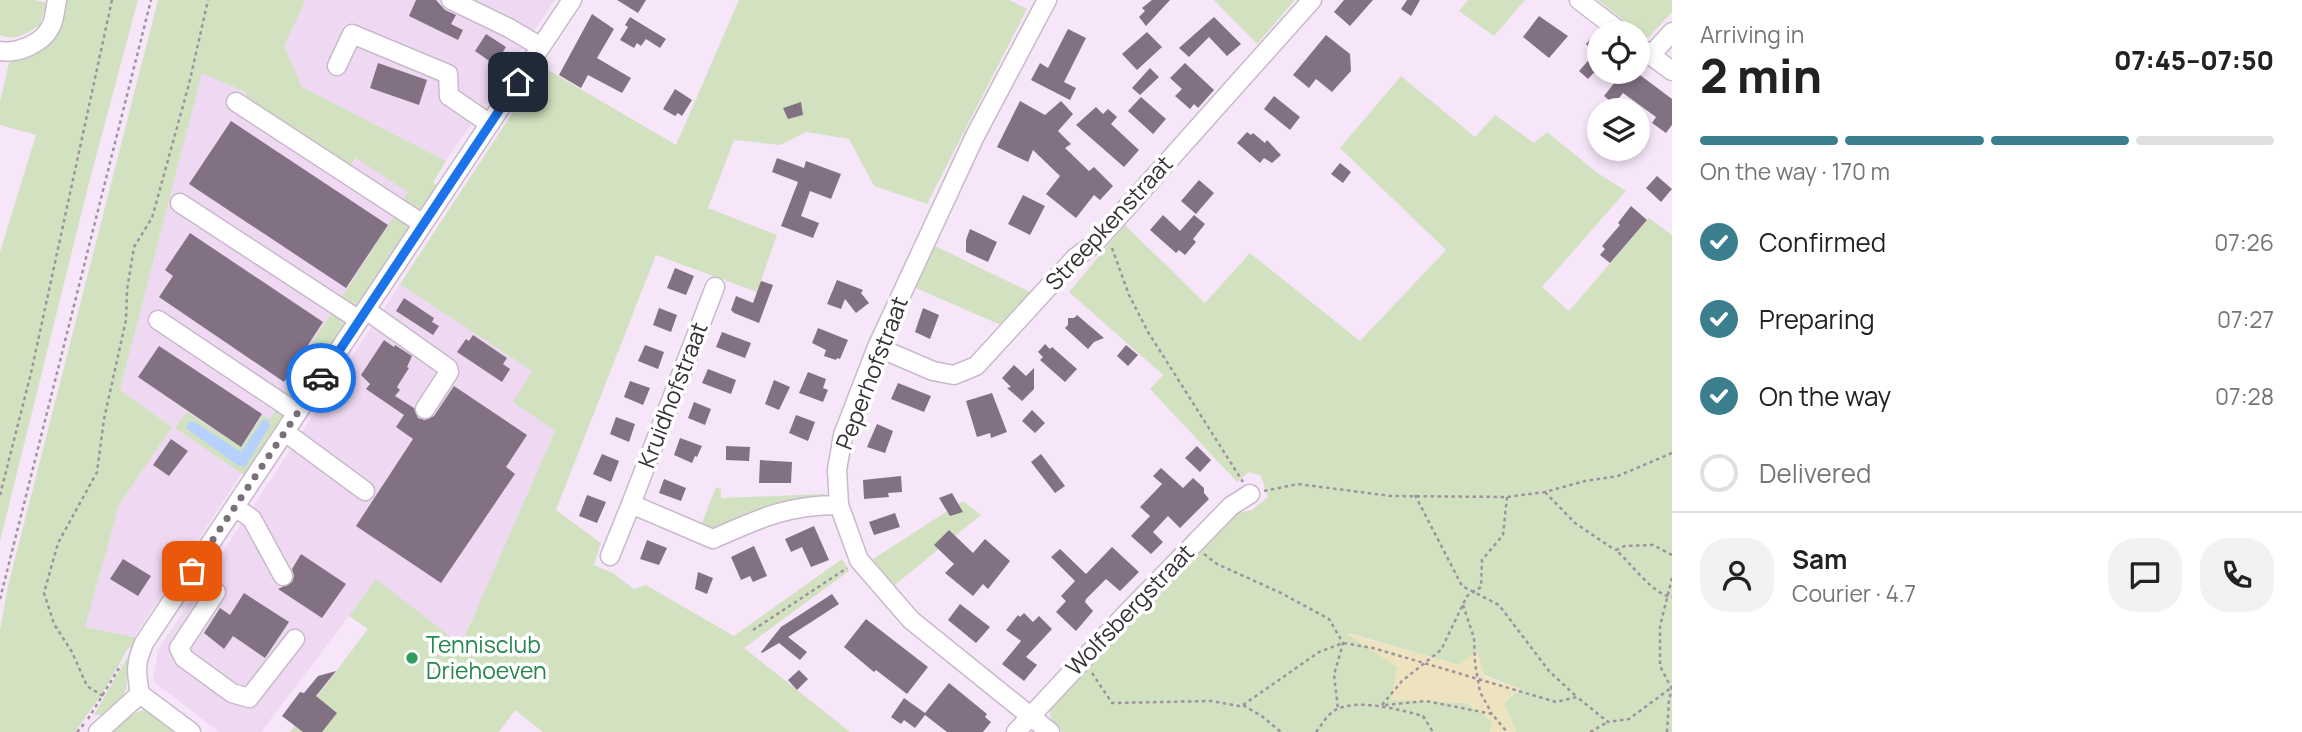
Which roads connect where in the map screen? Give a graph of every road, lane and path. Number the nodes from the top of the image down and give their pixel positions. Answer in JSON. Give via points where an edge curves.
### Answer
{"nodes":[{"id":1,"x":57,"y":0,"type":"edge"},
{"id":2,"x":112,"y":0,"type":"edge"},
{"id":3,"x":151,"y":0,"type":"edge"},
{"id":4,"x":208,"y":0,"type":"edge"},
{"id":5,"x":451,"y":0,"type":"edge"},
{"id":6,"x":572,"y":0,"type":"edge"},
{"id":7,"x":1047,"y":0,"type":"edge"},
{"id":8,"x":1312,"y":0,"type":"edge"},
{"id":9,"x":1579,"y":0,"type":"edge"},
{"id":10,"x":1606,"y":21,"type":"edge"},
{"id":11,"x":1672,"y":32,"type":"edge"},
{"id":12,"x":1650,"y":46,"type":"edge"},
{"id":13,"x":541,"y":47,"type":"junction"},
{"id":14,"x":0,"y":51,"type":"edge"},
{"id":15,"x":1650,"y":54,"type":"edge"},
{"id":16,"x":337,"y":66,"type":"dead end"},
{"id":17,"x":1672,"y":71,"type":"edge"},
{"id":18,"x":236,"y":102,"type":"dead end"},
{"id":19,"x":490,"y":124,"type":"junction"},
{"id":20,"x":180,"y":203,"type":"dead end"},
{"id":21,"x":423,"y":224,"type":"junction"},
{"id":22,"x":1109,"y":240,"type":"dead end"},
{"id":23,"x":715,"y":287,"type":"dead end"},
{"id":24,"x":363,"y":315,"type":"junction"},
{"id":25,"x":158,"y":320,"type":"dead end"},
{"id":26,"x":877,"y":347,"type":"junction"},
{"id":27,"x":425,"y":409,"type":"dead end"},
{"id":28,"x":297,"y":413,"type":"junction"},
{"id":29,"x":285,"y":432,"type":"junction"},
{"id":30,"x":1672,"y":453,"type":"edge"},
{"id":31,"x":365,"y":491,"type":"dead end"},
{"id":32,"x":1545,"y":492,"type":"junction"},
{"id":33,"x":1250,"y":494,"type":"junction"},
{"id":34,"x":0,"y":495,"type":"edge"},
{"id":35,"x":1415,"y":495,"type":"junction"},
{"id":36,"x":1507,"y":497,"type":"junction"},
{"id":37,"x":631,"y":504,"type":"junction"},
{"id":38,"x":839,"y":505,"type":"junction"},
{"id":39,"x":235,"y":507,"type":"junction"},
{"id":40,"x":1193,"y":545,"type":"junction"},
{"id":41,"x":1616,"y":550,"type":"junction"},
{"id":42,"x":1672,"y":555,"type":"edge"},
{"id":43,"x":610,"y":556,"type":"dead end"},
{"id":44,"x":853,"y":565,"type":"dead end"},
{"id":45,"x":192,"y":571,"type":"junction"},
{"id":46,"x":283,"y":576,"type":"dead end"},
{"id":47,"x":1672,"y":578,"type":"edge"},
{"id":48,"x":1473,"y":592,"type":"junction"},
{"id":49,"x":1667,"y":597,"type":"junction"},
{"id":50,"x":1672,"y":597,"type":"edge"},
{"id":51,"x":0,"y":599,"type":"edge"},
{"id":52,"x":1463,"y":605,"type":"junction"},
{"id":53,"x":752,"y":630,"type":"dead end"},
{"id":54,"x":295,"y":639,"type":"dead end"},
{"id":55,"x":1343,"y":643,"type":"junction"},
{"id":56,"x":1080,"y":662,"type":"junction"},
{"id":57,"x":1424,"y":662,"type":"junction"},
{"id":58,"x":122,"y":664,"type":"dead end"},
{"id":59,"x":1478,"y":680,"type":"junction"},
{"id":60,"x":1672,"y":689,"type":"edge"},
{"id":61,"x":140,"y":694,"type":"junction"},
{"id":62,"x":103,"y":696,"type":"junction"},
{"id":63,"x":1577,"y":697,"type":"junction"},
{"id":64,"x":1243,"y":705,"type":"junction"},
{"id":65,"x":1382,"y":705,"type":"junction"},
{"id":66,"x":1338,"y":709,"type":"junction"},
{"id":67,"x":1492,"y":714,"type":"junction"},
{"id":68,"x":1030,"y":715,"type":"junction"},
{"id":69,"x":1608,"y":722,"type":"junction"},
{"id":70,"x":77,"y":732,"type":"edge"},
{"id":71,"x":98,"y":732,"type":"edge"},
{"id":72,"x":191,"y":732,"type":"edge"},
{"id":73,"x":1016,"y":732,"type":"edge"},
{"id":74,"x":1050,"y":732,"type":"edge"},
{"id":75,"x":1281,"y":732,"type":"edge"},
{"id":76,"x":1316,"y":732,"type":"edge"},
{"id":77,"x":1433,"y":732,"type":"edge"},
{"id":78,"x":1507,"y":732,"type":"edge"},
{"id":79,"x":1590,"y":732,"type":"edge"},
{"id":80,"x":1667,"y":732,"type":"edge"}],
"edges":[{"from":1,"to":14,"type":"street","via":[[50,29],[33,45]]},
{"from":2,"to":34,"type":"path"},
{"from":3,"to":51,"type":"path"},
{"from":4,"to":62,"type":"path","via":[[152,218],[134,247],[126,320],[97,472],[58,544],[44,593],[54,624],[87,686]]},
{"from":5,"to":13,"type":"street"},
{"from":6,"to":13,"type":"street"},
{"from":7,"to":26,"type":"street","name":"Peperhofstraat","via":[[975,136]]},
{"from":8,"to":26,"type":"street","name":"Streepkenstraat","via":[[1102,236],[1075,258],[976,366],[954,375],[933,371]]},
{"from":9,"to":10,"type":"street"},
{"from":11,"to":12,"type":"street"},
{"from":13,"to":19,"type":"street"},
{"from":15,"to":17,"type":"street"},
{"from":16,"to":19,"type":"street","via":[[352,34],[448,75],[449,96]]},
{"from":18,"to":21,"type":"street"},
{"from":19,"to":21,"type":"street"},
{"from":20,"to":24,"type":"street"},
{"from":21,"to":24,"type":"street"},
{"from":22,"to":33,"type":"path","via":[[1129,295],[1149,332]]},
{"from":23,"to":37,"type":"street","name":"Kruidhofstraat"},
{"from":24,"to":27,"type":"street","via":[[448,368]]},
{"from":24,"to":28,"type":"street"},
{"from":25,"to":28,"type":"street"},
{"from":26,"to":38,"type":"street","name":"Peperhofstraat","via":[[843,435],[836,470]]},
{"from":28,"to":29,"type":"street"},
{"from":29,"to":31,"type":"street"},
{"from":29,"to":39,"type":"street"},
{"from":30,"to":32,"type":"path","via":[[1618,477]]},
{"from":32,"to":36,"type":"path"},
{"from":32,"to":41,"type":"path","via":[[1575,523]]},
{"from":33,"to":35,"type":"path","via":[[1298,484]]},
{"from":33,"to":40,"type":"street","name":"Wolfsbergstraat","via":[[1231,506]]},
{"from":35,"to":36,"type":"path"},
{"from":35,"to":48,"type":"path","via":[[1462,586]]},
{"from":36,"to":48,"type":"path","via":[[1503,536],[1482,560],[1481,587]]},
{"from":37,"to":38,"type":"street","via":[[713,539],[771,513]]},
{"from":37,"to":43,"type":"street","name":"Kruidhofstraat"},
{"from":38,"to":68,"type":"street","name":"Peperhofstraat","via":[[859,560],[911,620]]},
{"from":39,"to":45,"type":"street"},
{"from":39,"to":46,"type":"street","via":[[252,519]]},
{"from":40,"to":55,"type":"path","via":[[1217,564],[1329,619]]},
{"from":40,"to":56,"type":"street","name":"Wolfsbergstraat"},
{"from":41,"to":42,"type":"path","via":[[1653,545]]},
{"from":41,"to":49,"type":"path"},
{"from":44,"to":53,"type":"path"},
{"from":45,"to":54,"type":"street","via":[[216,592],[179,648],[184,658],[232,693],[249,698]]},
{"from":45,"to":61,"type":"street","via":[[137,659]]},
{"from":47,"to":49,"type":"path"},
{"from":48,"to":52,"type":"path"},
{"from":48,"to":63,"type":"path","via":[[1499,605],[1549,671]]},
{"from":49,"to":50,"type":"path"},
{"from":49,"to":60,"type":"path","via":[[1660,625],[1660,666]]},
{"from":52,"to":57,"type":"path","via":[[1441,650]]},
{"from":52,"to":59,"type":"path","via":[[1474,638]]},
{"from":55,"to":57,"type":"path"},
{"from":55,"to":64,"type":"path","via":[[1320,652]]},
{"from":55,"to":66,"type":"path","via":[[1334,676]]},
{"from":56,"to":64,"type":"path","via":[[1112,703],[1211,701]]},
{"from":56,"to":68,"type":"street","name":"Wolfsbergstraat"},
{"from":57,"to":59,"type":"path"},
{"from":57,"to":65,"type":"path"},
{"from":58,"to":62,"type":"path"},
{"from":59,"to":63,"type":"path","via":[[1556,702]]},
{"from":59,"to":67,"type":"path"},
{"from":60,"to":69,"type":"path","via":[[1629,719]]},
{"from":60,"to":80,"type":"path"},
{"from":61,"to":71,"type":"street"},
{"from":61,"to":72,"type":"street"},
{"from":62,"to":70,"type":"path"},
{"from":63,"to":69,"type":"path"},
{"from":64,"to":75,"type":"path"},
{"from":65,"to":66,"type":"path"},
{"from":65,"to":67,"type":"path","via":[[1426,701]]},
{"from":65,"to":77,"type":"path","via":[[1423,716]]},
{"from":66,"to":76,"type":"path"},
{"from":67,"to":78,"type":"path"},
{"from":68,"to":73,"type":"street","name":"Wolfsbergstraat"},
{"from":68,"to":74,"type":"street","name":"Peperhofstraat"},
{"from":69,"to":79,"type":"path"}]}
